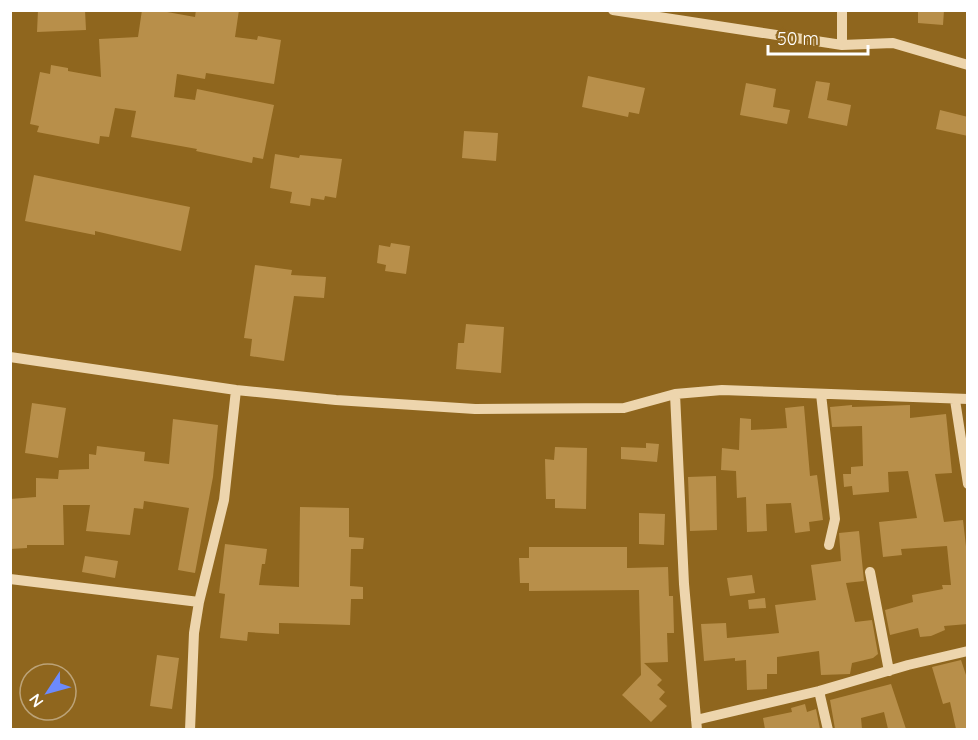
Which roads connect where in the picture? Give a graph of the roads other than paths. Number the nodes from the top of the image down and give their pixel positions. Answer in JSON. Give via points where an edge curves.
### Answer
{"nodes":[{"id":1,"x":613,"y":10,"type":"edge"},
{"id":2,"x":842,"y":10,"type":"edge"},
{"id":3,"x":842,"y":45,"type":"junction"},
{"id":4,"x":968,"y":65,"type":"edge"},
{"id":5,"x":10,"y":357,"type":"edge"},
{"id":6,"x":236,"y":390,"type":"junction"},
{"id":7,"x":675,"y":393,"type":"junction"},
{"id":8,"x":821,"y":394,"type":"junction"},
{"id":9,"x":968,"y":399,"type":"edge"},
{"id":10,"x":956,"y":400,"type":"junction"},
{"id":11,"x":968,"y":484,"type":"edge"},
{"id":12,"x":829,"y":545,"type":"dead end"},
{"id":13,"x":870,"y":572,"type":"dead end"},
{"id":14,"x":10,"y":579,"type":"edge"},
{"id":15,"x":199,"y":603,"type":"junction"},
{"id":16,"x":968,"y":651,"type":"edge"},
{"id":17,"x":888,"y":671,"type":"junction"},
{"id":18,"x":819,"y":691,"type":"junction"},
{"id":19,"x":696,"y":725,"type":"edge"},
{"id":20,"x":190,"y":729,"type":"edge"},
{"id":21,"x":828,"y":729,"type":"edge"}],
"edges":[{"from":1,"to":3,"type":"street"},
{"from":2,"to":3,"type":"street"},
{"from":3,"to":4,"type":"street","via":[[893,43]]},
{"from":5,"to":6,"type":"street"},
{"from":6,"to":7,"type":"street","via":[[476,409],[624,408]]},
{"from":6,"to":15,"type":"street","via":[[224,500]]},
{"from":7,"to":8,"type":"street","via":[[722,390]]},
{"from":7,"to":19,"type":"street","via":[[684,584]]},
{"from":8,"to":10,"type":"street"},
{"from":8,"to":12,"type":"street","via":[[835,519]]},
{"from":9,"to":10,"type":"street"},
{"from":10,"to":11,"type":"street"},
{"from":13,"to":17,"type":"street"},
{"from":14,"to":15,"type":"street"},
{"from":15,"to":20,"type":"street"},
{"from":16,"to":17,"type":"street"},
{"from":17,"to":18,"type":"street"},
{"from":18,"to":19,"type":"street"},
{"from":18,"to":21,"type":"street"}]}
